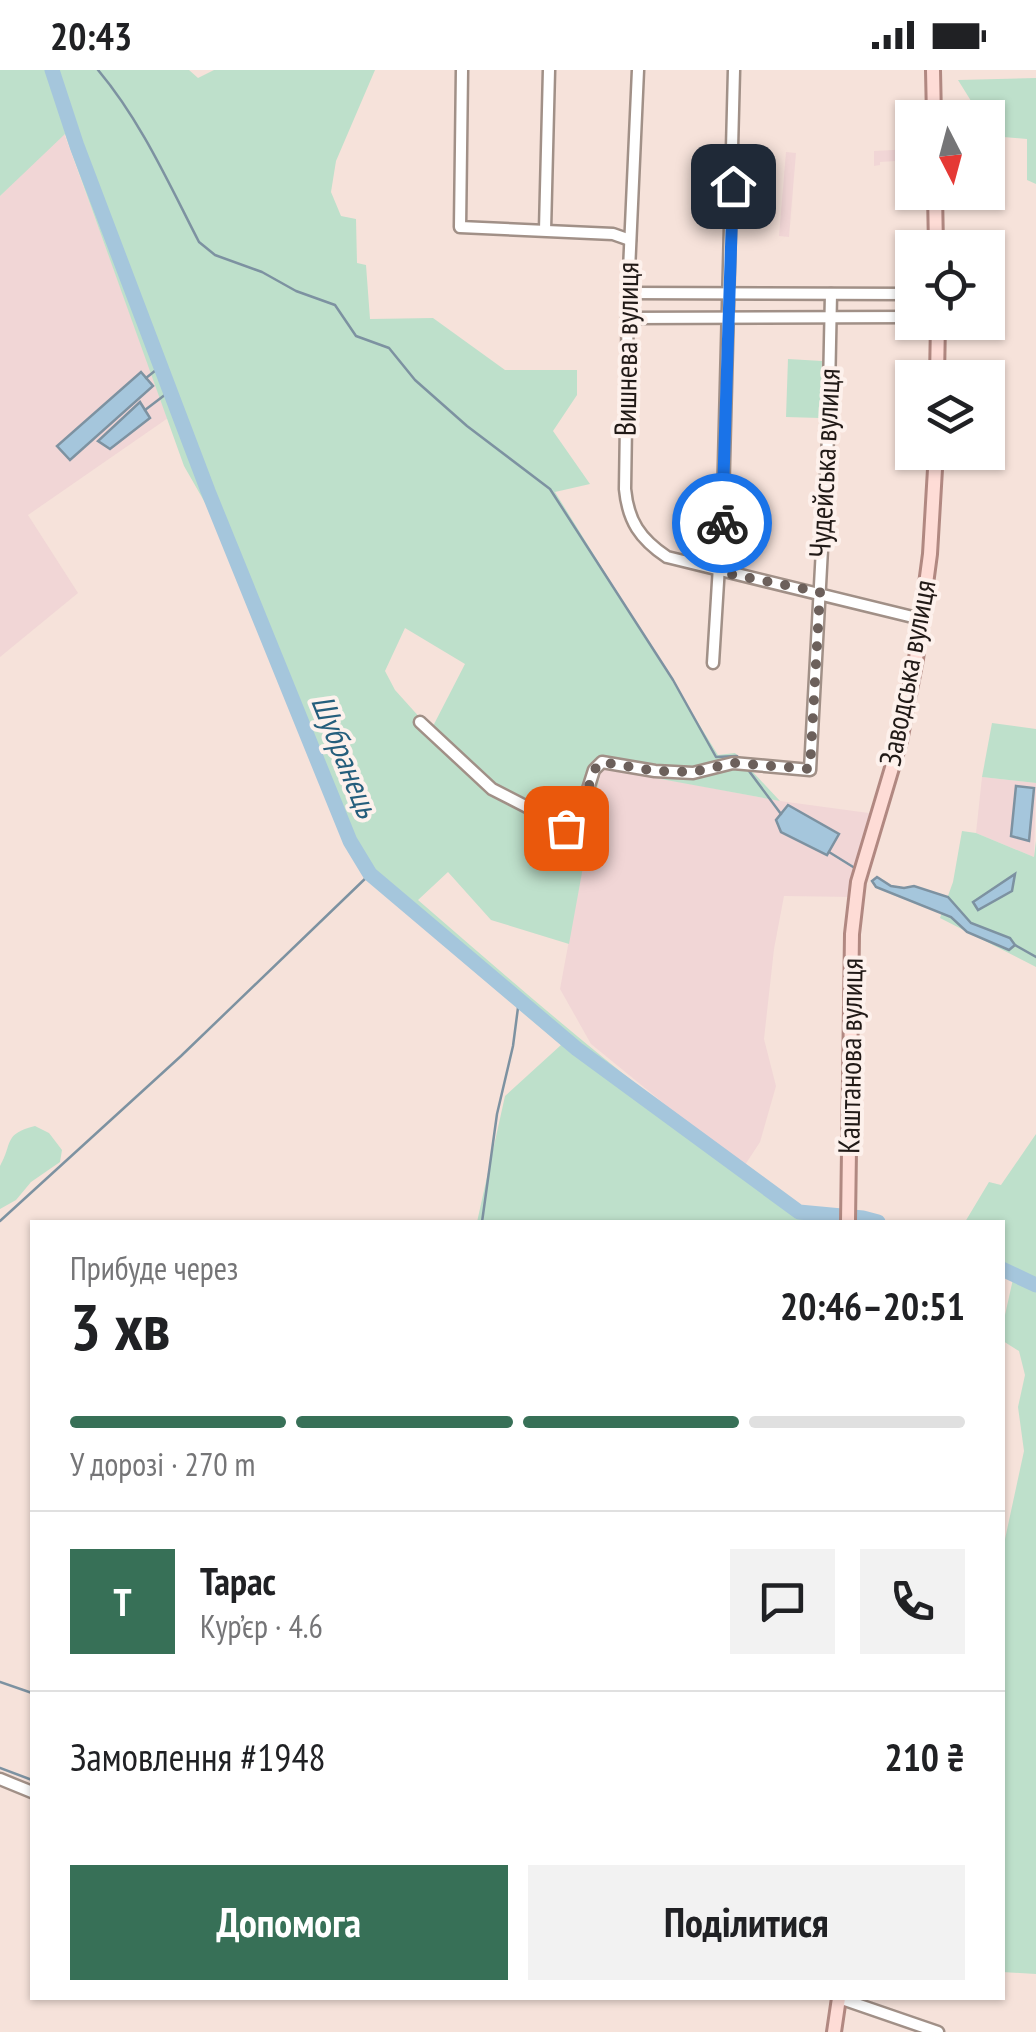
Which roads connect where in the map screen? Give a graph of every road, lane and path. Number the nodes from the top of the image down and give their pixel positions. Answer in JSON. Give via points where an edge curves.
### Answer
{"nodes":[{"id":1,"x":462,"y":70,"type":"edge"},
{"id":2,"x":549,"y":70,"type":"edge"},
{"id":3,"x":638,"y":70,"type":"edge"},
{"id":4,"x":734,"y":70,"type":"edge"},
{"id":5,"x":934,"y":70,"type":"edge"},
{"id":6,"x":934,"y":100,"type":"edge"},
{"id":7,"x":545,"y":230,"type":"junction"},
{"id":8,"x":630,"y":240,"type":"junction"},
{"id":9,"x":628,"y":293,"type":"junction"},
{"id":10,"x":831,"y":294,"type":"junction"},
{"id":11,"x":895,"y":294,"type":"edge"},
{"id":12,"x":730,"y":296,"type":"junction"},
{"id":13,"x":895,"y":317,"type":"edge"},
{"id":14,"x":627,"y":318,"type":"junction"},
{"id":15,"x":831,"y":318,"type":"junction"},
{"id":16,"x":730,"y":319,"type":"junction"},
{"id":17,"x":935,"y":470,"type":"edge"},
{"id":18,"x":720,"y":572,"type":"junction"},
{"id":19,"x":820,"y":592,"type":"junction"},
{"id":20,"x":921,"y":619,"type":"junction"},
{"id":21,"x":713,"y":662,"type":"dead end"},
{"id":22,"x":420,"y":722,"type":"dead end"},
{"id":23,"x":857,"y":886,"type":"joint"},
{"id":24,"x":848,"y":1215,"type":"edge"},
{"id":25,"x":0,"y":1779,"type":"edge"},
{"id":26,"x":30,"y":1791,"type":"edge"},
{"id":27,"x":839,"y":2000,"type":"edge"},
{"id":28,"x":845,"y":2000,"type":"edge"},
{"id":29,"x":834,"y":2032,"type":"edge"},
{"id":30,"x":938,"y":2032,"type":"edge"}],
"edges":[{"from":1,"to":7,"type":"street","via":[[460,227]]},
{"from":2,"to":7,"type":"street"},
{"from":3,"to":8,"type":"street","name":"Вишнева вулиця"},
{"from":4,"to":12,"type":"street"},
{"from":5,"to":6,"type":"main road"},
{"from":7,"to":8,"type":"street"},
{"from":8,"to":9,"type":"street","name":"Вишнева вулиця"},
{"from":9,"to":12,"type":"street"},
{"from":9,"to":14,"type":"street","name":"Вишнева вулиця"},
{"from":10,"to":11,"type":"street"},
{"from":10,"to":12,"type":"street"},
{"from":10,"to":15,"type":"street","name":"Чудейська вулиця"},
{"from":12,"to":16,"type":"street"},
{"from":13,"to":15,"type":"street"},
{"from":14,"to":16,"type":"street"},
{"from":14,"to":18,"type":"street","name":"Вишнева вулиця","via":[[627,513],[667,557]]},
{"from":15,"to":16,"type":"street"},
{"from":15,"to":19,"type":"street","name":"Чудейська вулиця"},
{"from":16,"to":18,"type":"street"},
{"from":17,"to":20,"type":"main road","name":"Заводська вулиця"},
{"from":18,"to":19,"type":"street","name":"Вишнева вулиця"},
{"from":18,"to":21,"type":"street"},
{"from":19,"to":20,"type":"street","name":"Вишнева вулиця"},
{"from":19,"to":22,"type":"street","name":"Чудейська вулиця","via":[[810,769],[734,763],[655,771],[602,762],[576,827],[566,828],[492,789]]},
{"from":20,"to":23,"type":"main road","name":"Заводська вулиця","via":[[900,741]]},
{"from":23,"to":24,"type":"main road","name":"Каштанова вулиця"},
{"from":25,"to":26,"type":"street"},
{"from":27,"to":29,"type":"main road"},
{"from":28,"to":30,"type":"street"}]}
